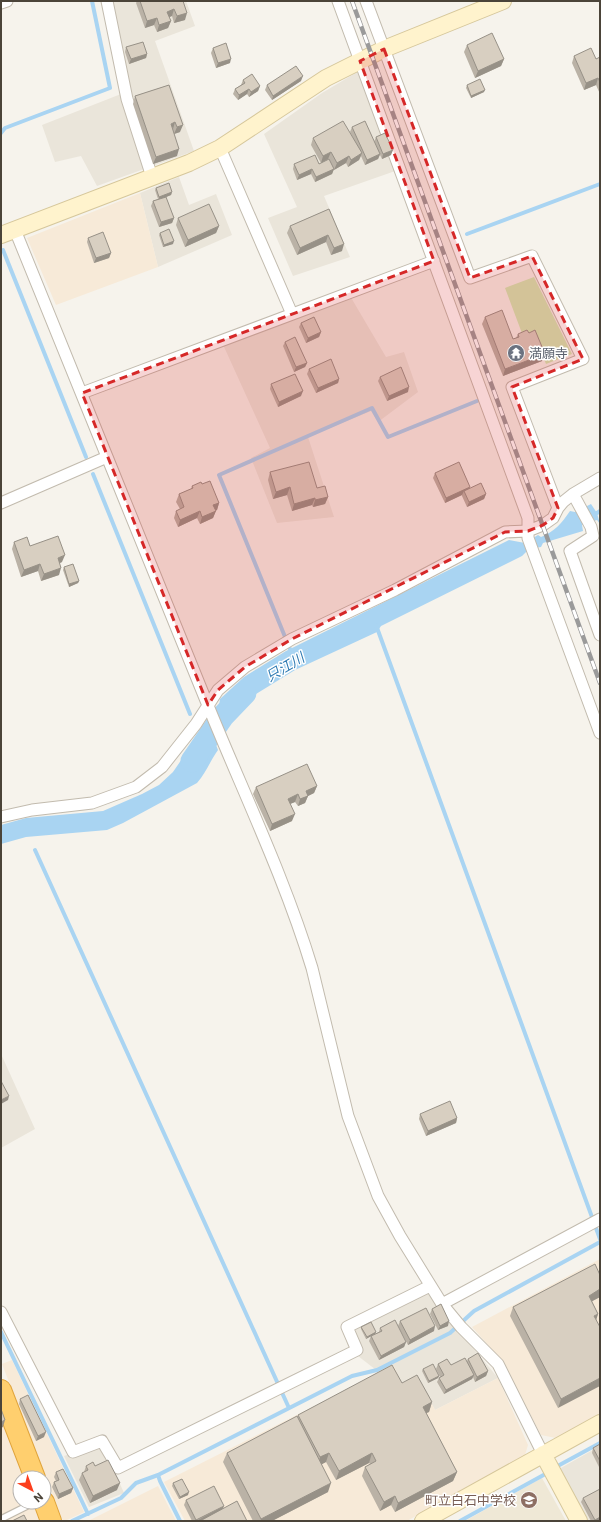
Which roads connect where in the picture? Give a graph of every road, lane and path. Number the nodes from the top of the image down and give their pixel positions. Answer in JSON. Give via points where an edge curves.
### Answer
{"nodes":[{"id":1,"x":7,"y":1,"type":"edge"},
{"id":2,"x":107,"y":1,"type":"edge"},
{"id":3,"x":338,"y":1,"type":"edge"},
{"id":4,"x":366,"y":1,"type":"edge"},
{"id":5,"x":503,"y":1,"type":"edge"},
{"id":6,"x":1,"y":3,"type":"edge"},
{"id":7,"x":384,"y":49,"type":"junction"},
{"id":8,"x":360,"y":61,"type":"junction"},
{"id":9,"x":220,"y":148,"type":"junction"},
{"id":10,"x":152,"y":177,"type":"junction"},
{"id":11,"x":8,"y":232,"type":"edge"},
{"id":12,"x":434,"y":261,"type":"junction"},
{"id":13,"x":292,"y":314,"type":"junction"},
{"id":14,"x":82,"y":393,"type":"junction"},
{"id":15,"x":107,"y":457,"type":"junction"},
{"id":16,"x":600,"y":478,"type":"edge"},
{"id":17,"x":573,"y":494,"type":"junction"},
{"id":18,"x":1,"y":503,"type":"edge"},
{"id":19,"x":558,"y":508,"type":"junction"},
{"id":20,"x":528,"y":534,"type":"junction"},
{"id":21,"x":600,"y":635,"type":"edge"},
{"id":22,"x":208,"y":705,"type":"junction"},
{"id":23,"x":600,"y":733,"type":"edge"},
{"id":24,"x":1,"y":817,"type":"edge"},
{"id":25,"x":596,"y":1221,"type":"edge"},
{"id":26,"x":430,"y":1286,"type":"junction"},
{"id":27,"x":442,"y":1304,"type":"junction"},
{"id":28,"x":1,"y":1312,"type":"edge"},
{"id":29,"x":1,"y":1390,"type":"edge"},
{"id":30,"x":600,"y":1423,"type":"edge"},
{"id":31,"x":549,"y":1465,"type":"junction"},
{"id":32,"x":31,"y":1470,"type":"edge"},
{"id":33,"x":18,"y":1510,"type":"edge"},
{"id":34,"x":47,"y":1510,"type":"edge"},
{"id":35,"x":1,"y":1519,"type":"edge"},
{"id":36,"x":51,"y":1521,"type":"edge"},
{"id":37,"x":423,"y":1521,"type":"edge"},
{"id":38,"x":579,"y":1521,"type":"edge"}],
"edges":[{"from":1,"to":6,"type":"street"},
{"from":2,"to":10,"type":"street","via":[[127,99]]},
{"from":3,"to":8,"type":"street"},
{"from":4,"to":7,"type":"street"},
{"from":5,"to":7,"type":"street"},
{"from":7,"to":8,"type":"street"},
{"from":7,"to":19,"type":"street","via":[[470,278],[532,256],[583,359],[512,387]]},
{"from":8,"to":9,"type":"street","via":[[326,78]]},
{"from":8,"to":12,"type":"street"},
{"from":9,"to":10,"type":"street"},
{"from":9,"to":13,"type":"street"},
{"from":10,"to":11,"type":"street"},
{"from":11,"to":14,"type":"street"},
{"from":12,"to":13,"type":"street"},
{"from":12,"to":20,"type":"street","via":[[528,518]]},
{"from":13,"to":14,"type":"street"},
{"from":14,"to":15,"type":"street"},
{"from":15,"to":18,"type":"street"},
{"from":15,"to":22,"type":"street"},
{"from":16,"to":17,"type":"street"},
{"from":17,"to":19,"type":"street"},
{"from":17,"to":21,"type":"street","via":[[591,527],[593,536],[570,551]]},
{"from":19,"to":20,"type":"street","via":[[553,518]]},
{"from":20,"to":22,"type":"street","via":[[506,532],[395,590],[287,642],[245,667],[218,690]]},
{"from":20,"to":23,"type":"street","via":[[532,551]]},
{"from":22,"to":24,"type":"street","via":[[162,767],[136,787],[92,803],[32,810]]},
{"from":22,"to":26,"type":"street","via":[[306,946],[348,1116],[378,1196]]},
{"from":25,"to":27,"type":"street"},
{"from":26,"to":27,"type":"street"},
{"from":26,"to":28,"type":"street","via":[[347,1327],[357,1350],[118,1468],[102,1441],[73,1452]]},
{"from":27,"to":31,"type":"street","via":[[498,1364]]},
{"from":29,"to":32,"type":"highway"},
{"from":30,"to":31,"type":"street"},
{"from":31,"to":37,"type":"street"},
{"from":31,"to":38,"type":"street"},
{"from":33,"to":35,"type":"lane"},
{"from":34,"to":36,"type":"highway"}]}
